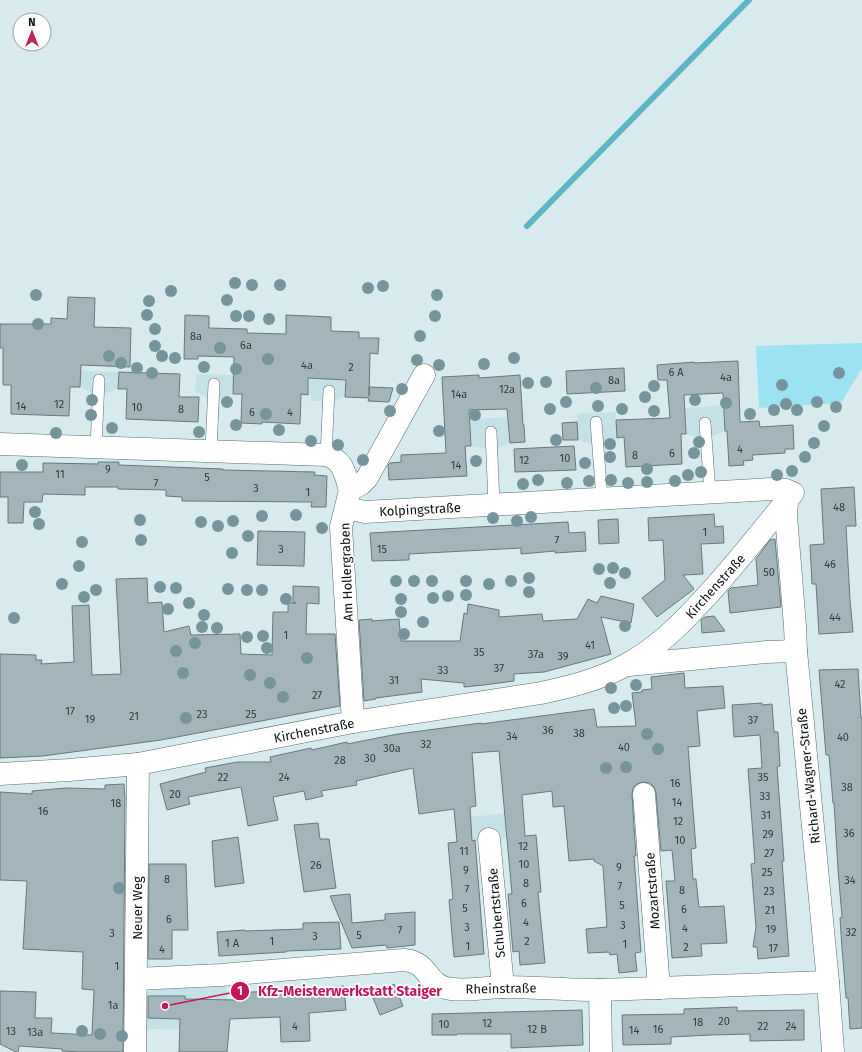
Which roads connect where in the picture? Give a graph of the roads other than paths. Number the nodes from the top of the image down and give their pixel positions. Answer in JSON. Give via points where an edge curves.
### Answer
{"nodes":[{"id":1,"x":424,"y":375,"type":"dead end"},
{"id":2,"x":99,"y":380,"type":"dead end"},
{"id":3,"x":214,"y":384,"type":"dead end"},
{"id":4,"x":329,"y":391,"type":"dead end"},
{"id":5,"x":596,"y":422,"type":"dead end"},
{"id":6,"x":705,"y":423,"type":"dead end"},
{"id":7,"x":490,"y":432,"type":"dead end"},
{"id":8,"x":0,"y":444,"type":"edge"},
{"id":9,"x":96,"y":447,"type":"junction"},
{"id":10,"x":211,"y":451,"type":"junction"},
{"id":11,"x":326,"y":455,"type":"junction"},
{"id":12,"x":710,"y":493,"type":"junction"},
{"id":13,"x":790,"y":497,"type":"junction"},
{"id":14,"x":348,"y":499,"type":"junction"},
{"id":15,"x":602,"y":499,"type":"junction"},
{"id":16,"x":494,"y":505,"type":"junction"},
{"id":17,"x":796,"y":651,"type":"junction"},
{"id":18,"x":624,"y":666,"type":"junction"},
{"id":19,"x":352,"y":722,"type":"junction"},
{"id":20,"x":138,"y":764,"type":"junction"},
{"id":21,"x":0,"y":774,"type":"edge"},
{"id":22,"x":644,"y":794,"type":"dead end"},
{"id":23,"x":489,"y":839,"type":"dead end"},
{"id":24,"x":136,"y":979,"type":"junction"},
{"id":25,"x":828,"y":982,"type":"junction"},
{"id":26,"x":503,"y":987,"type":"junction"},
{"id":27,"x":659,"y":988,"type":"junction"},
{"id":28,"x":600,"y":990,"type":"junction"},
{"id":29,"x":135,"y":1052,"type":"edge"},
{"id":30,"x":601,"y":1052,"type":"edge"},
{"id":31,"x":833,"y":1052,"type":"edge"}],
"edges":[{"from":1,"to":14,"type":"street","via":[[367,478]]},
{"from":2,"to":9,"type":"lane"},
{"from":3,"to":10,"type":"lane"},
{"from":4,"to":11,"type":"lane"},
{"from":5,"to":15,"type":"lane"},
{"from":6,"to":12,"type":"lane"},
{"from":7,"to":16,"type":"lane"},
{"from":8,"to":9,"type":"street"},
{"from":9,"to":10,"type":"street"},
{"from":10,"to":11,"type":"street"},
{"from":11,"to":14,"type":"street","via":[[340,464],[346,476]]},
{"from":12,"to":13,"type":"street","name":"Kolpingstraße","via":[[771,489],[786,490]]},
{"from":12,"to":15,"type":"street","name":"Kolpingstraße"},
{"from":13,"to":17,"type":"street","name":"Richard-Wagner-Straße","via":[[786,516]]},
{"from":13,"to":18,"type":"street","name":"Kirchenstraße","via":[[726,575],[672,633]]},
{"from":14,"to":16,"type":"street","name":"Kolpingstraße","via":[[366,512]]},
{"from":14,"to":19,"type":"street","name":"Am Hollergraben","via":[[342,527]]},
{"from":15,"to":16,"type":"street","name":"Kolpingstraße"},
{"from":17,"to":18,"type":"street","name":"Kirchenstraße"},
{"from":17,"to":25,"type":"street","name":"Richard-Wagner-Straße"},
{"from":18,"to":19,"type":"street","name":"Kirchenstraße","via":[[589,680],[541,693]]},
{"from":19,"to":20,"type":"street","name":"Kirchenstraße"},
{"from":20,"to":21,"type":"street","name":"Kirchenstraße"},
{"from":20,"to":24,"type":"street","name":"Neuer Weg"},
{"from":22,"to":27,"type":"street","name":"Mozartstraße","via":[[644,826]]},
{"from":23,"to":26,"type":"street","name":"Schubertstraße"},
{"from":24,"to":26,"type":"street","name":"Rheinstraße","via":[[221,975],[404,960],[418,964],[436,984],[447,988]]},
{"from":24,"to":29,"type":"street","name":"Neuer Weg"},
{"from":25,"to":27,"type":"street","name":"Rheinstraße"},
{"from":25,"to":31,"type":"street","name":"Richard-Wagner-Straße"},
{"from":26,"to":28,"type":"street","name":"Rheinstraße"},
{"from":27,"to":28,"type":"street","name":"Rheinstraße"},
{"from":28,"to":30,"type":"street"}]}
